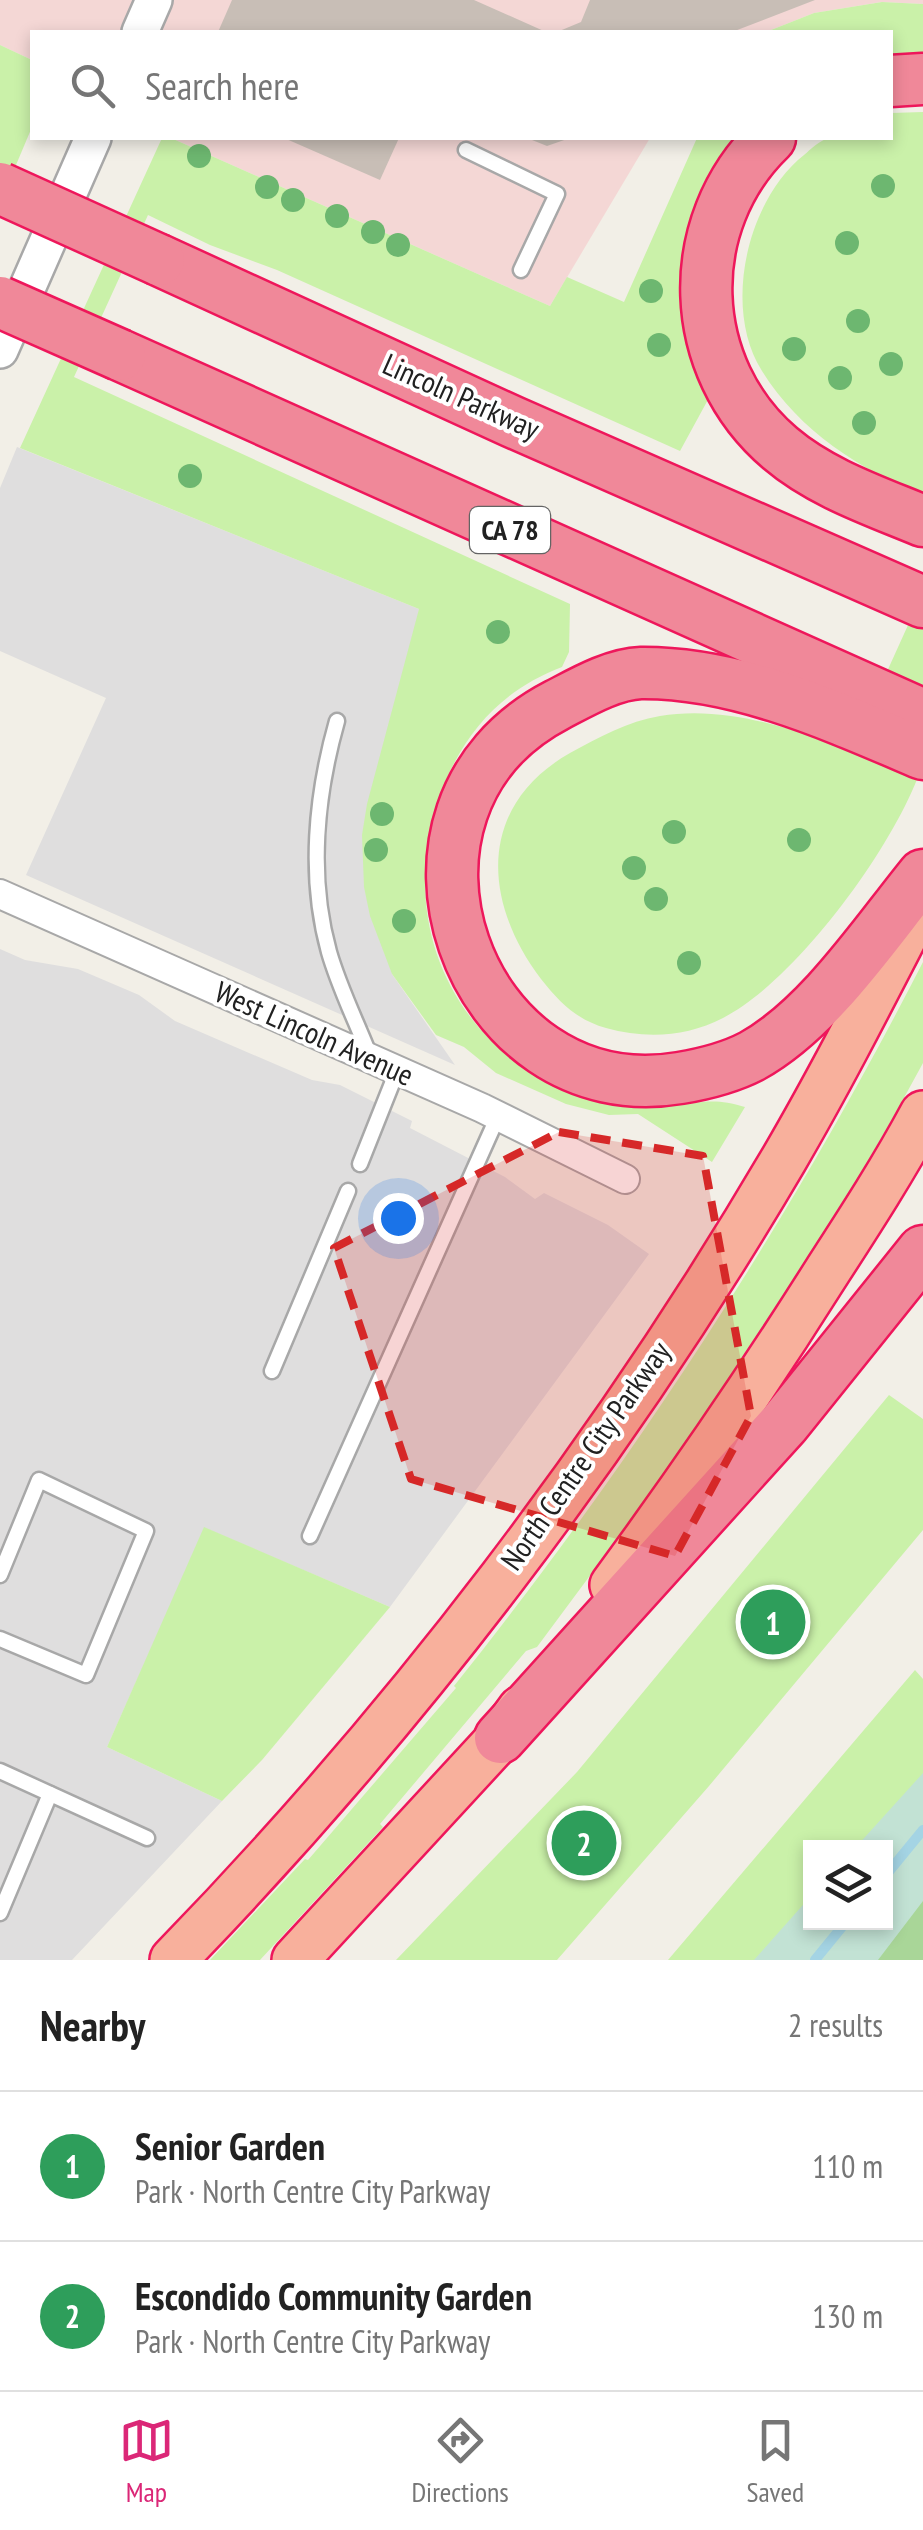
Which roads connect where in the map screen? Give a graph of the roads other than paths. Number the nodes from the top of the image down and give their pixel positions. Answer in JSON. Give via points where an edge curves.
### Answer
{"nodes":[{"id":1,"x":154,"y":0,"type":"edge"},
{"id":2,"x":141,"y":30,"type":"edge"},
{"id":3,"x":923,"y":79,"type":"edge"},
{"id":4,"x":893,"y":81,"type":"edge"},
{"id":5,"x":93,"y":140,"type":"edge"},
{"id":6,"x":768,"y":140,"type":"edge"},
{"id":7,"x":466,"y":150,"type":"dead end"},
{"id":8,"x":0,"y":188,"type":"edge"},
{"id":9,"x":521,"y":270,"type":"dead end"},
{"id":10,"x":0,"y":302,"type":"edge"},
{"id":11,"x":0,"y":350,"type":"edge"},
{"id":12,"x":923,"y":522,"type":"edge"},
{"id":13,"x":923,"y":602,"type":"edge"},
{"id":14,"x":338,"y":721,"type":"dead end"},
{"id":15,"x":908,"y":728,"type":"edge"},
{"id":16,"x":923,"y":875,"type":"edge"},
{"id":17,"x":0,"y":894,"type":"edge"},
{"id":18,"x":923,"y":898,"type":"edge"},
{"id":19,"x":384,"y":1065,"type":"junction"},
{"id":20,"x":923,"y":1114,"type":"edge"},
{"id":21,"x":498,"y":1116,"type":"junction"},
{"id":22,"x":360,"y":1164,"type":"dead end"},
{"id":23,"x":625,"y":1180,"type":"dead end"},
{"id":24,"x":348,"y":1192,"type":"dead end"},
{"id":25,"x":923,"y":1251,"type":"edge"},
{"id":26,"x":272,"y":1371,"type":"dead end"},
{"id":27,"x":310,"y":1536,"type":"dead end"},
{"id":28,"x":0,"y":1575,"type":"edge"},
{"id":29,"x":0,"y":1639,"type":"edge"},
{"id":30,"x":500,"y":1738,"type":"junction"},
{"id":31,"x":0,"y":1771,"type":"edge"},
{"id":32,"x":50,"y":1794,"type":"junction"},
{"id":33,"x":147,"y":1838,"type":"dead end"},
{"id":34,"x":0,"y":1912,"type":"edge"},
{"id":35,"x":173,"y":1960,"type":"edge"},
{"id":36,"x":295,"y":1960,"type":"edge"}],
"edges":[{"from":1,"to":2,"type":"street"},
{"from":3,"to":4,"type":"highway"},
{"from":5,"to":11,"type":"street"},
{"from":6,"to":12,"type":"highway","via":[[736,179],[712,236],[705,307],[718,363],[742,407],[781,449],[841,486]]},
{"from":7,"to":9,"type":"lane","via":[[558,194]]},
{"from":8,"to":13,"type":"highway","name":"Lincoln Parkway","bridge":true},
{"from":10,"to":15,"type":"highway","number":"CA 78","bridge":true},
{"from":14,"to":19,"type":"lane","via":[[317,821],[318,880],[329,952]]},
{"from":15,"to":16,"type":"highway","via":[[686,676],[637,673],[590,688],[518,731],[470,788],[455,830],[452,901],[476,976],[527,1036],[585,1070],[656,1082],[752,1056],[790,1028]]},
{"from":17,"to":19,"type":"street","name":"West Lincoln Avenue"},
{"from":18,"to":35,"type":"highway","name":"North Centre City Parkway","via":[[785,1158],[564,1491],[457,1635],[262,1868]]},
{"from":19,"to":21,"type":"street","name":"West Lincoln Avenue"},
{"from":19,"to":22,"type":"lane"},
{"from":20,"to":30,"type":"highway","via":[[701,1465]]},
{"from":21,"to":23,"type":"street","name":"West Lincoln Avenue"},
{"from":21,"to":27,"type":"lane"},
{"from":24,"to":26,"type":"lane"},
{"from":25,"to":30,"type":"highway","via":[[784,1424]]},
{"from":28,"to":29,"type":"lane","via":[[39,1480],[146,1531],[86,1676]]},
{"from":30,"to":36,"type":"highway"},
{"from":31,"to":32,"type":"lane"},
{"from":32,"to":33,"type":"lane"},
{"from":32,"to":34,"type":"lane"}]}
